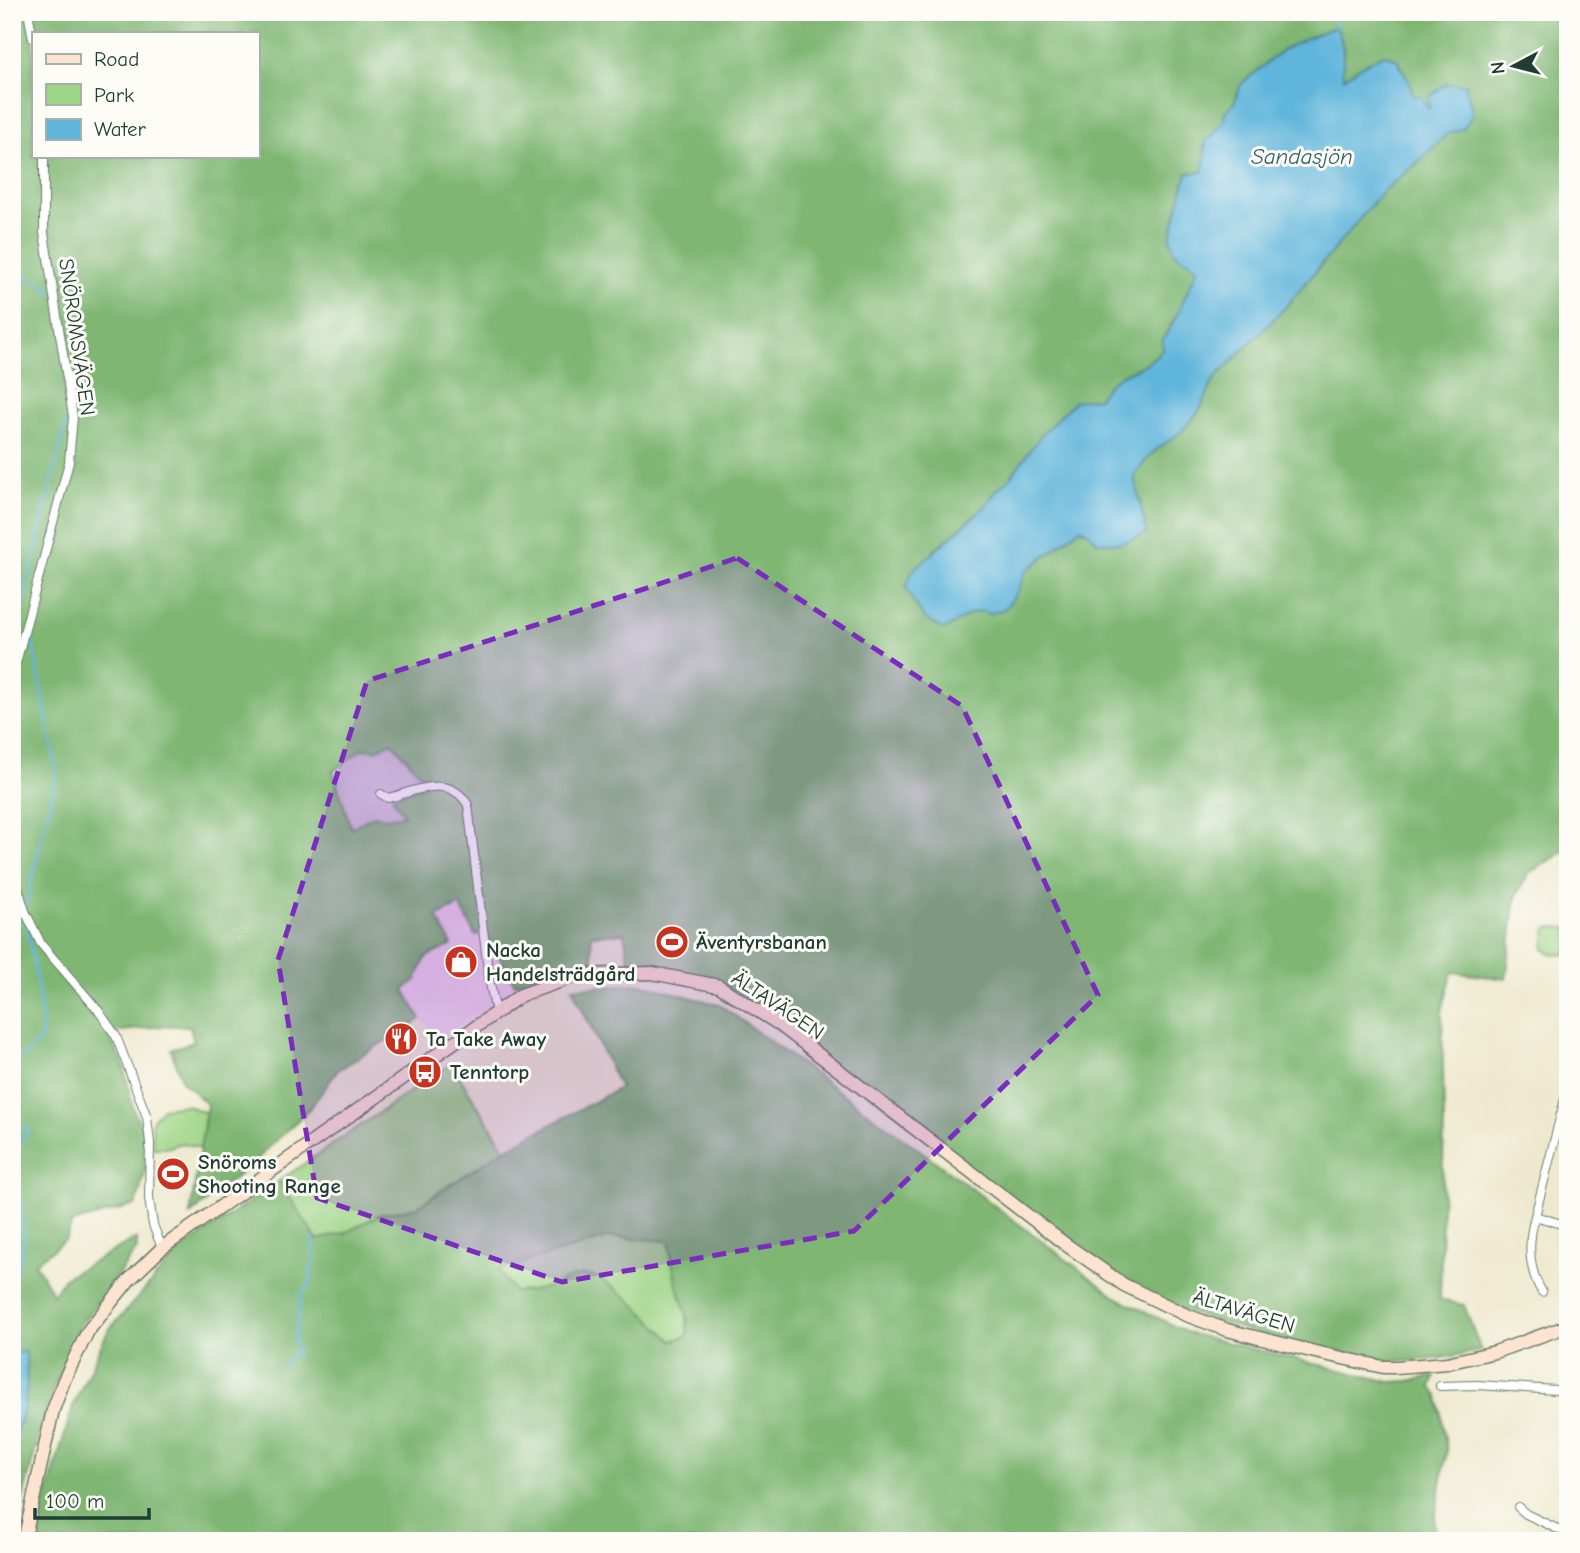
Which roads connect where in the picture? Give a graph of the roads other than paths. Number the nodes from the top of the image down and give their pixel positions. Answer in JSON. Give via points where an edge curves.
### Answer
{"nodes":[{"id":1,"x":28,"y":12,"type":"edge"},
{"id":2,"x":32,"y":34,"type":"edge"},
{"id":3,"x":44,"y":158,"type":"edge"},
{"id":4,"x":12,"y":684,"type":"edge"},
{"id":5,"x":381,"y":794,"type":"dead end"},
{"id":6,"x":12,"y":868,"type":"edge"},
{"id":7,"x":496,"y":1013,"type":"junction"},
{"id":8,"x":1568,"y":1087,"type":"edge"},
{"id":9,"x":1535,"y":1216,"type":"junction"},
{"id":10,"x":1568,"y":1226,"type":"edge"},
{"id":11,"x":162,"y":1248,"type":"junction"},
{"id":12,"x":1542,"y":1292,"type":"dead end"},
{"id":13,"x":1568,"y":1326,"type":"edge"},
{"id":14,"x":1440,"y":1386,"type":"dead end"},
{"id":15,"x":1568,"y":1394,"type":"edge"},
{"id":16,"x":1518,"y":1507,"type":"dead end"},
{"id":17,"x":1565,"y":1535,"type":"edge"},
{"id":18,"x":24,"y":1541,"type":"edge"}],
"edges":[{"from":1,"to":2,"type":"street"},
{"from":3,"to":4,"type":"street","name":"SNÖROMSVÄGEN","via":[[44,233],[73,417],[69,462]]},
{"from":5,"to":7,"type":"street","via":[[388,798],[442,786],[463,797],[468,806]]},
{"from":6,"to":11,"type":"street","via":[[41,944],[116,1036],[147,1117],[149,1198]]},
{"from":7,"to":11,"type":"main road","name":"ÄLTAVÄGEN"},
{"from":7,"to":13,"type":"main road","name":"ÄLTAVÄGEN","via":[[521,995],[579,975],[652,972],[719,986],[780,1025],[1124,1285],[1227,1330],[1396,1367],[1447,1363],[1495,1352]]},
{"from":8,"to":9,"type":"street"},
{"from":9,"to":10,"type":"street"},
{"from":9,"to":12,"type":"street","via":[[1530,1258]]},
{"from":11,"to":18,"type":"main road","name":"ÄLTAVÄGEN","via":[[88,1331],[64,1380]]},
{"from":14,"to":15,"type":"street"},
{"from":16,"to":17,"type":"street"}]}
